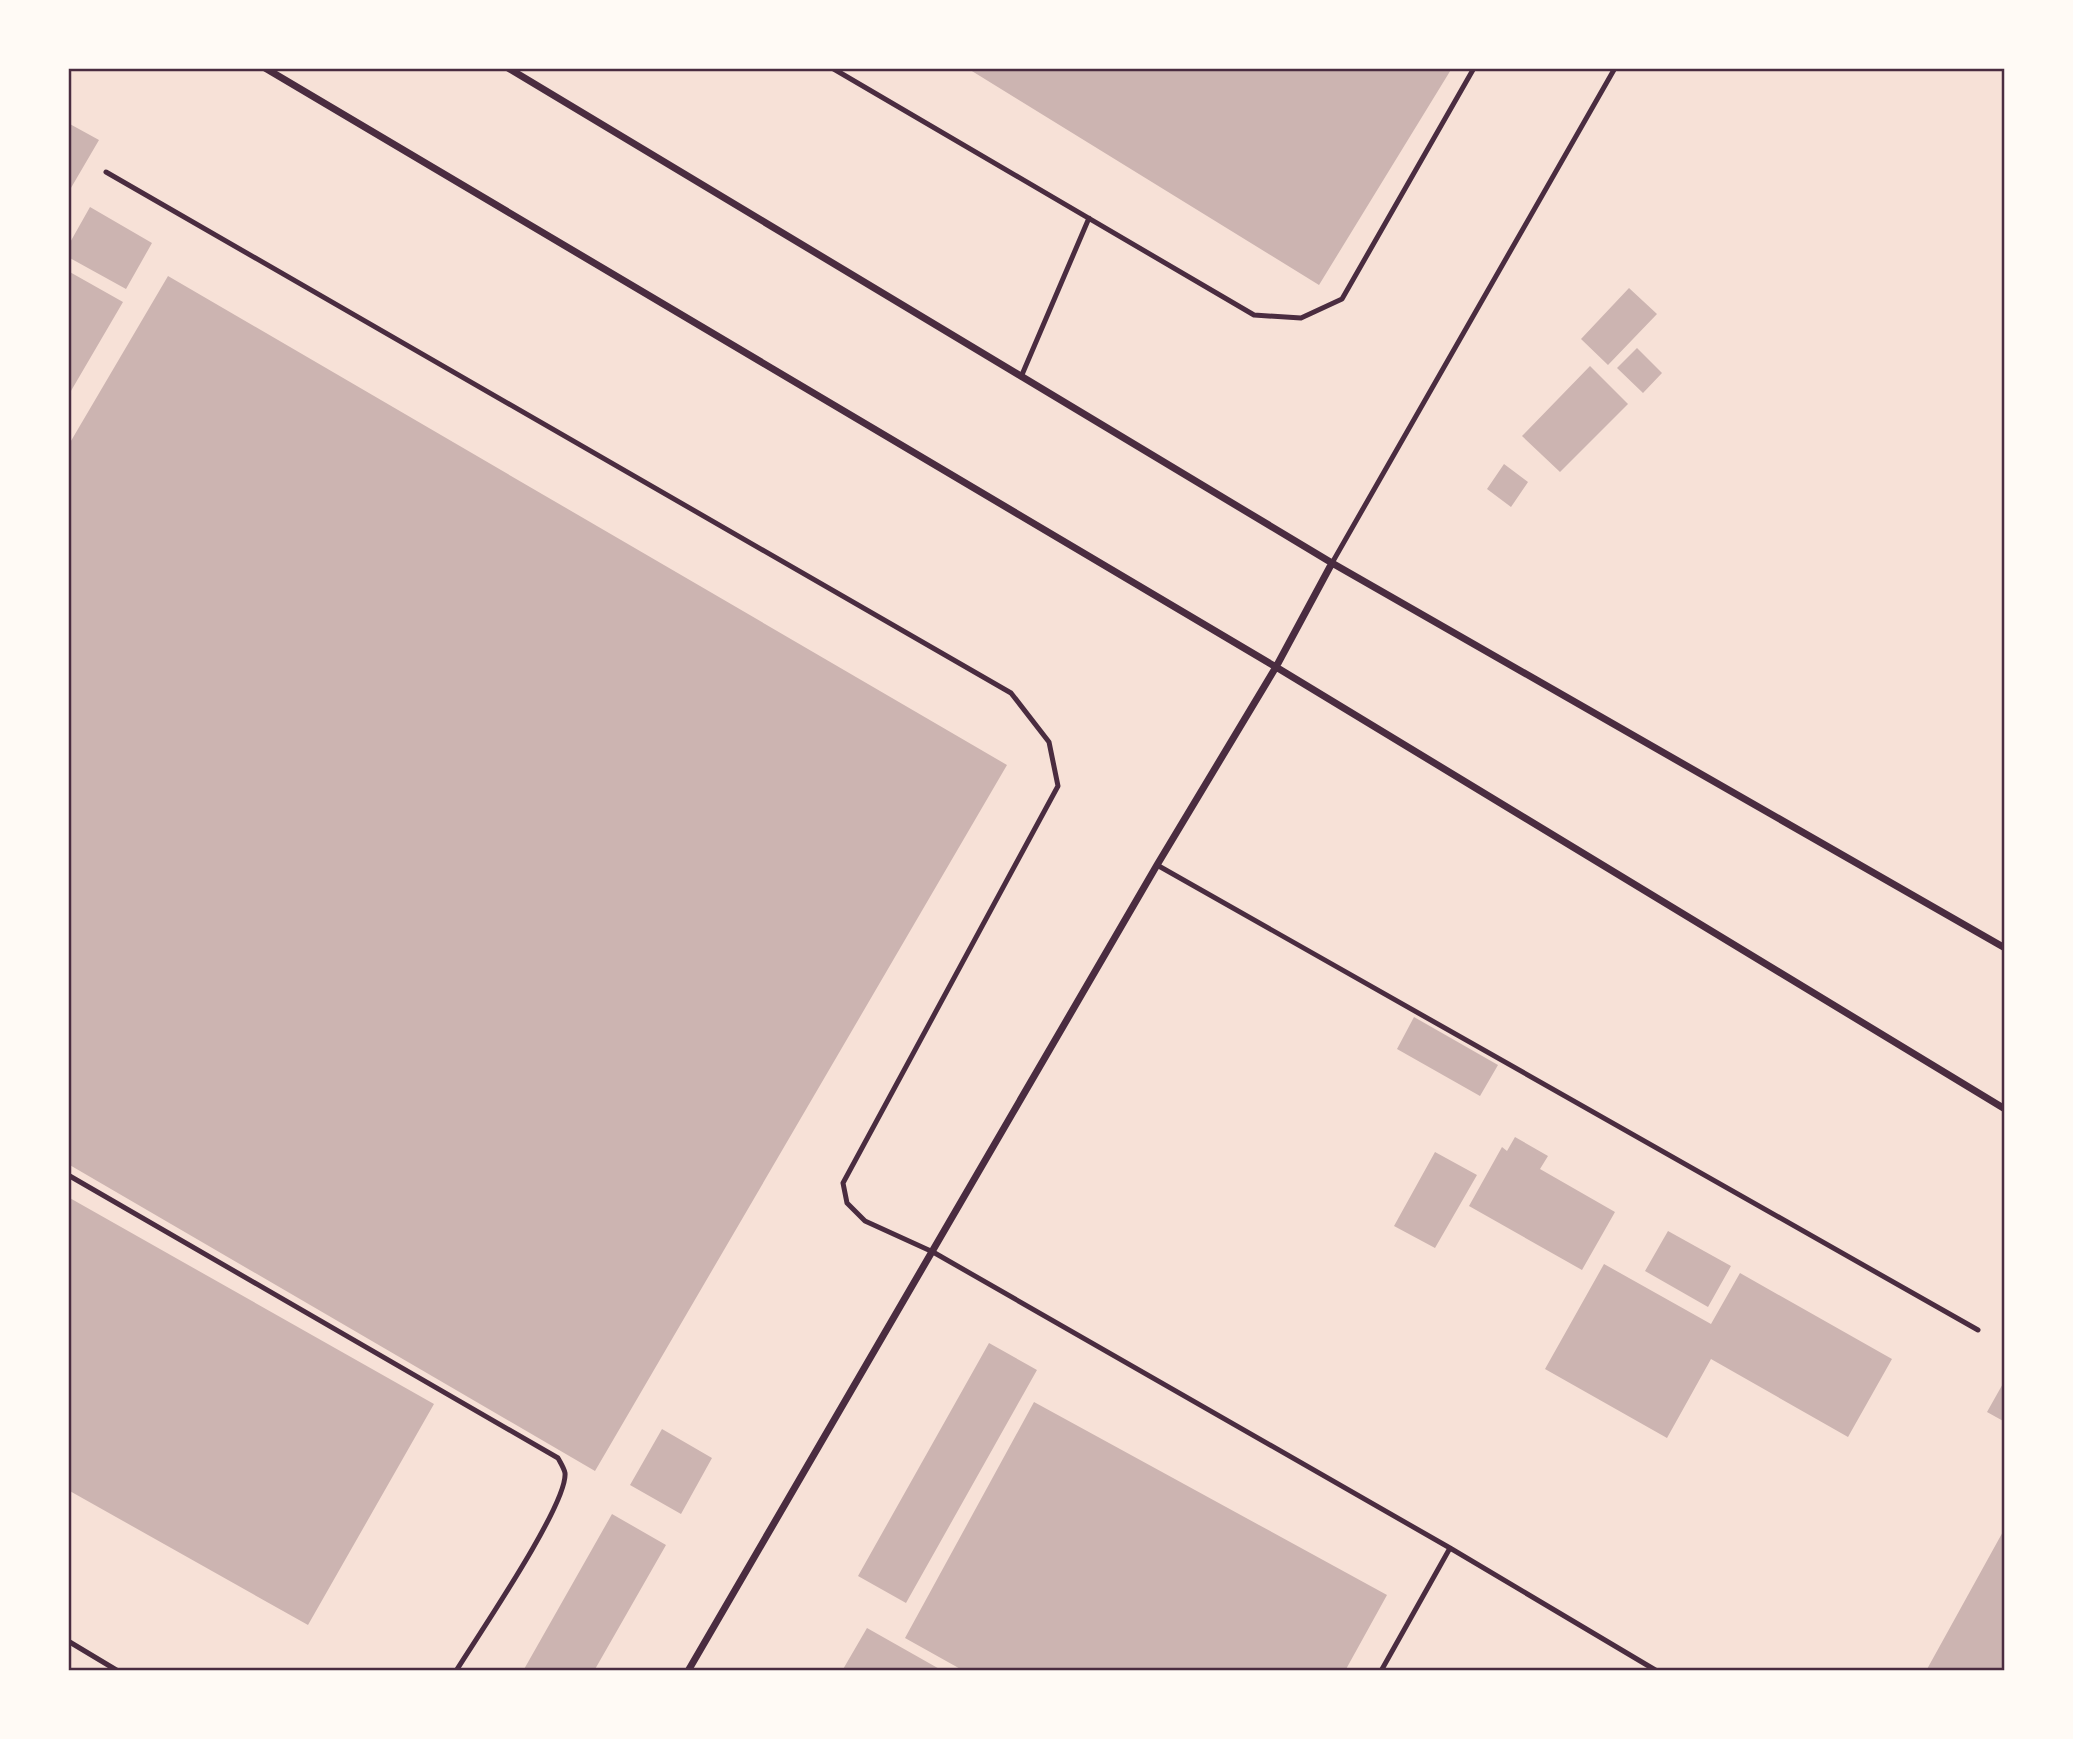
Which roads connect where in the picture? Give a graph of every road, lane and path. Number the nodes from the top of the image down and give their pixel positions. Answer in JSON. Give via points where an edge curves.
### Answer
{"nodes":[{"id":1,"x":265,"y":68,"type":"edge"},
{"id":2,"x":508,"y":68,"type":"edge"},
{"id":3,"x":832,"y":68,"type":"edge"},
{"id":4,"x":1474,"y":68,"type":"edge"},
{"id":5,"x":1615,"y":68,"type":"edge"},
{"id":6,"x":106,"y":172,"type":"dead end"},
{"id":7,"x":1088,"y":218,"type":"junction"},
{"id":8,"x":1021,"y":377,"type":"junction"},
{"id":9,"x":1332,"y":563,"type":"junction"},
{"id":10,"x":1276,"y":667,"type":"junction"},
{"id":11,"x":1157,"y":865,"type":"junction"},
{"id":12,"x":2005,"y":948,"type":"edge"},
{"id":13,"x":2005,"y":1110,"type":"edge"},
{"id":14,"x":68,"y":1175,"type":"edge"},
{"id":15,"x":933,"y":1252,"type":"junction"},
{"id":16,"x":1978,"y":1330,"type":"dead end"},
{"id":17,"x":1450,"y":1548,"type":"junction"},
{"id":18,"x":68,"y":1641,"type":"edge"},
{"id":19,"x":118,"y":1671,"type":"edge"},
{"id":20,"x":456,"y":1671,"type":"edge"},
{"id":21,"x":688,"y":1671,"type":"edge"},
{"id":22,"x":1381,"y":1671,"type":"edge"},
{"id":23,"x":1657,"y":1671,"type":"edge"}],
"edges":[{"from":1,"to":10,"type":"street"},
{"from":2,"to":8,"type":"street"},
{"from":3,"to":7,"type":"lane"},
{"from":4,"to":7,"type":"lane","via":[[1342,299],[1301,318],[1254,315]]},
{"from":5,"to":9,"type":"lane"},
{"from":6,"to":15,"type":"lane","via":[[1011,693],[1049,741],[1058,786],[843,1183],[847,1203],[865,1221]]},
{"from":7,"to":8,"type":"lane"},
{"from":8,"to":9,"type":"street"},
{"from":9,"to":10,"type":"street"},
{"from":9,"to":12,"type":"street"},
{"from":10,"to":11,"type":"street"},
{"from":10,"to":13,"type":"street"},
{"from":11,"to":15,"type":"street"},
{"from":11,"to":16,"type":"lane"},
{"from":14,"to":20,"type":"lane","via":[[558,1458],[565,1472],[548,1521]]},
{"from":15,"to":17,"type":"lane"},
{"from":15,"to":21,"type":"street"},
{"from":17,"to":22,"type":"lane"},
{"from":17,"to":23,"type":"lane"},
{"from":18,"to":19,"type":"lane"}]}
